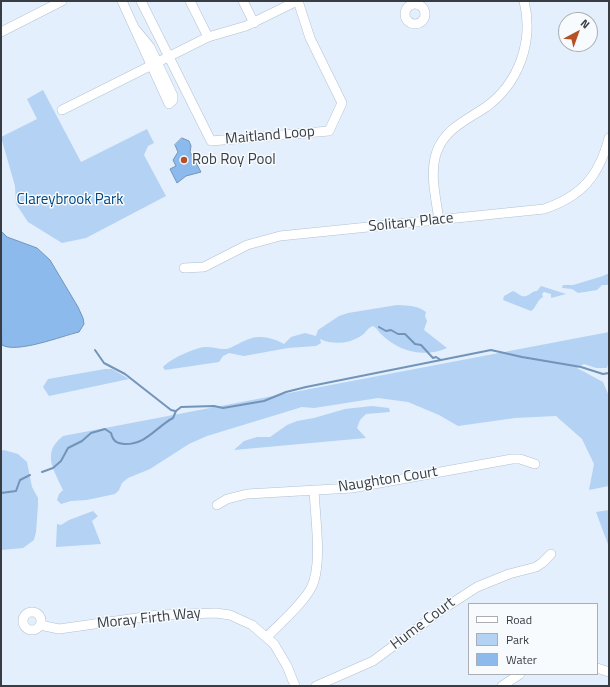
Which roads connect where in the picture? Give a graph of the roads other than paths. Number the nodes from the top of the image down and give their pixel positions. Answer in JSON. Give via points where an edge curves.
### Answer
{"nodes":[{"id":1,"x":62,"y":1,"type":"edge"},
{"id":2,"x":122,"y":1,"type":"edge"},
{"id":3,"x":140,"y":1,"type":"edge"},
{"id":4,"x":190,"y":1,"type":"edge"},
{"id":5,"x":243,"y":1,"type":"edge"},
{"id":6,"x":298,"y":1,"type":"edge"},
{"id":7,"x":524,"y":1,"type":"edge"},
{"id":8,"x":254,"y":23,"type":"junction"},
{"id":9,"x":1,"y":32,"type":"edge"},
{"id":10,"x":208,"y":37,"type":"junction"},
{"id":11,"x":168,"y":57,"type":"junction"},
{"id":12,"x":153,"y":64,"type":"junction"},
{"id":13,"x":62,"y":110,"type":"dead end"},
{"id":14,"x":609,"y":138,"type":"edge"},
{"id":15,"x":439,"y":220,"type":"junction"},
{"id":16,"x":184,"y":268,"type":"dead end"},
{"id":17,"x":535,"y":464,"type":"dead end"},
{"id":18,"x":314,"y":490,"type":"junction"},
{"id":19,"x":217,"y":504,"type":"dead end"},
{"id":20,"x":551,"y":554,"type":"dead end"},
{"id":21,"x":40,"y":625,"type":"dead end"},
{"id":22,"x":267,"y":637,"type":"junction"},
{"id":23,"x":598,"y":668,"type":"edge"},
{"id":24,"x":609,"y":672,"type":"edge"},
{"id":25,"x":518,"y":675,"type":"edge"},
{"id":26,"x":295,"y":686,"type":"edge"},
{"id":27,"x":316,"y":686,"type":"edge"},
{"id":28,"x":502,"y":686,"type":"edge"}],
"edges":[{"from":1,"to":9,"type":"street"},
{"from":2,"to":12,"type":"street"},
{"from":3,"to":11,"type":"street"},
{"from":4,"to":10,"type":"street"},
{"from":5,"to":8,"type":"street"},
{"from":6,"to":8,"type":"street","name":"Maitland Loop"},
{"from":6,"to":11,"type":"street","name":"Maitland Loop","via":[[310,38],[342,103],[329,131],[211,141]]},
{"from":7,"to":15,"type":"street","via":[[527,20],[526,44],[519,67],[498,96],[454,127],[445,136],[436,152],[433,176]]},
{"from":8,"to":10,"type":"street","name":"Maitland Loop"},
{"from":10,"to":11,"type":"street","name":"Maitland Loop"},
{"from":11,"to":12,"type":"street","name":"Maitland Loop"},
{"from":12,"to":13,"type":"street","name":"Maitland Loop"},
{"from":14,"to":15,"type":"street","name":"Solitary Place","via":[[605,154],[593,175],[576,193],[556,204],[534,211]]},
{"from":15,"to":16,"type":"street","name":"Solitary Place","via":[[270,238],[244,246],[204,266]]},
{"from":17,"to":18,"type":"street","name":"Naughton Court","via":[[512,459],[378,485]]},
{"from":18,"to":19,"type":"street","name":"Naughton Court","via":[[247,494],[227,498]]},
{"from":18,"to":22,"type":"street","via":[[317,561],[315,578],[307,594]]},
{"from":20,"to":27,"type":"street","name":"Hume Court","via":[[536,567],[509,574],[477,587],[373,661]]},
{"from":21,"to":22,"type":"street","name":"Moray Firth Way","via":[[59,629],[158,615],[216,613],[230,614],[241,619]]},
{"from":22,"to":26,"type":"street","name":"Moray Firth Way","via":[[279,651]]},
{"from":23,"to":24,"type":"street"},
{"from":25,"to":28,"type":"street"}]}
